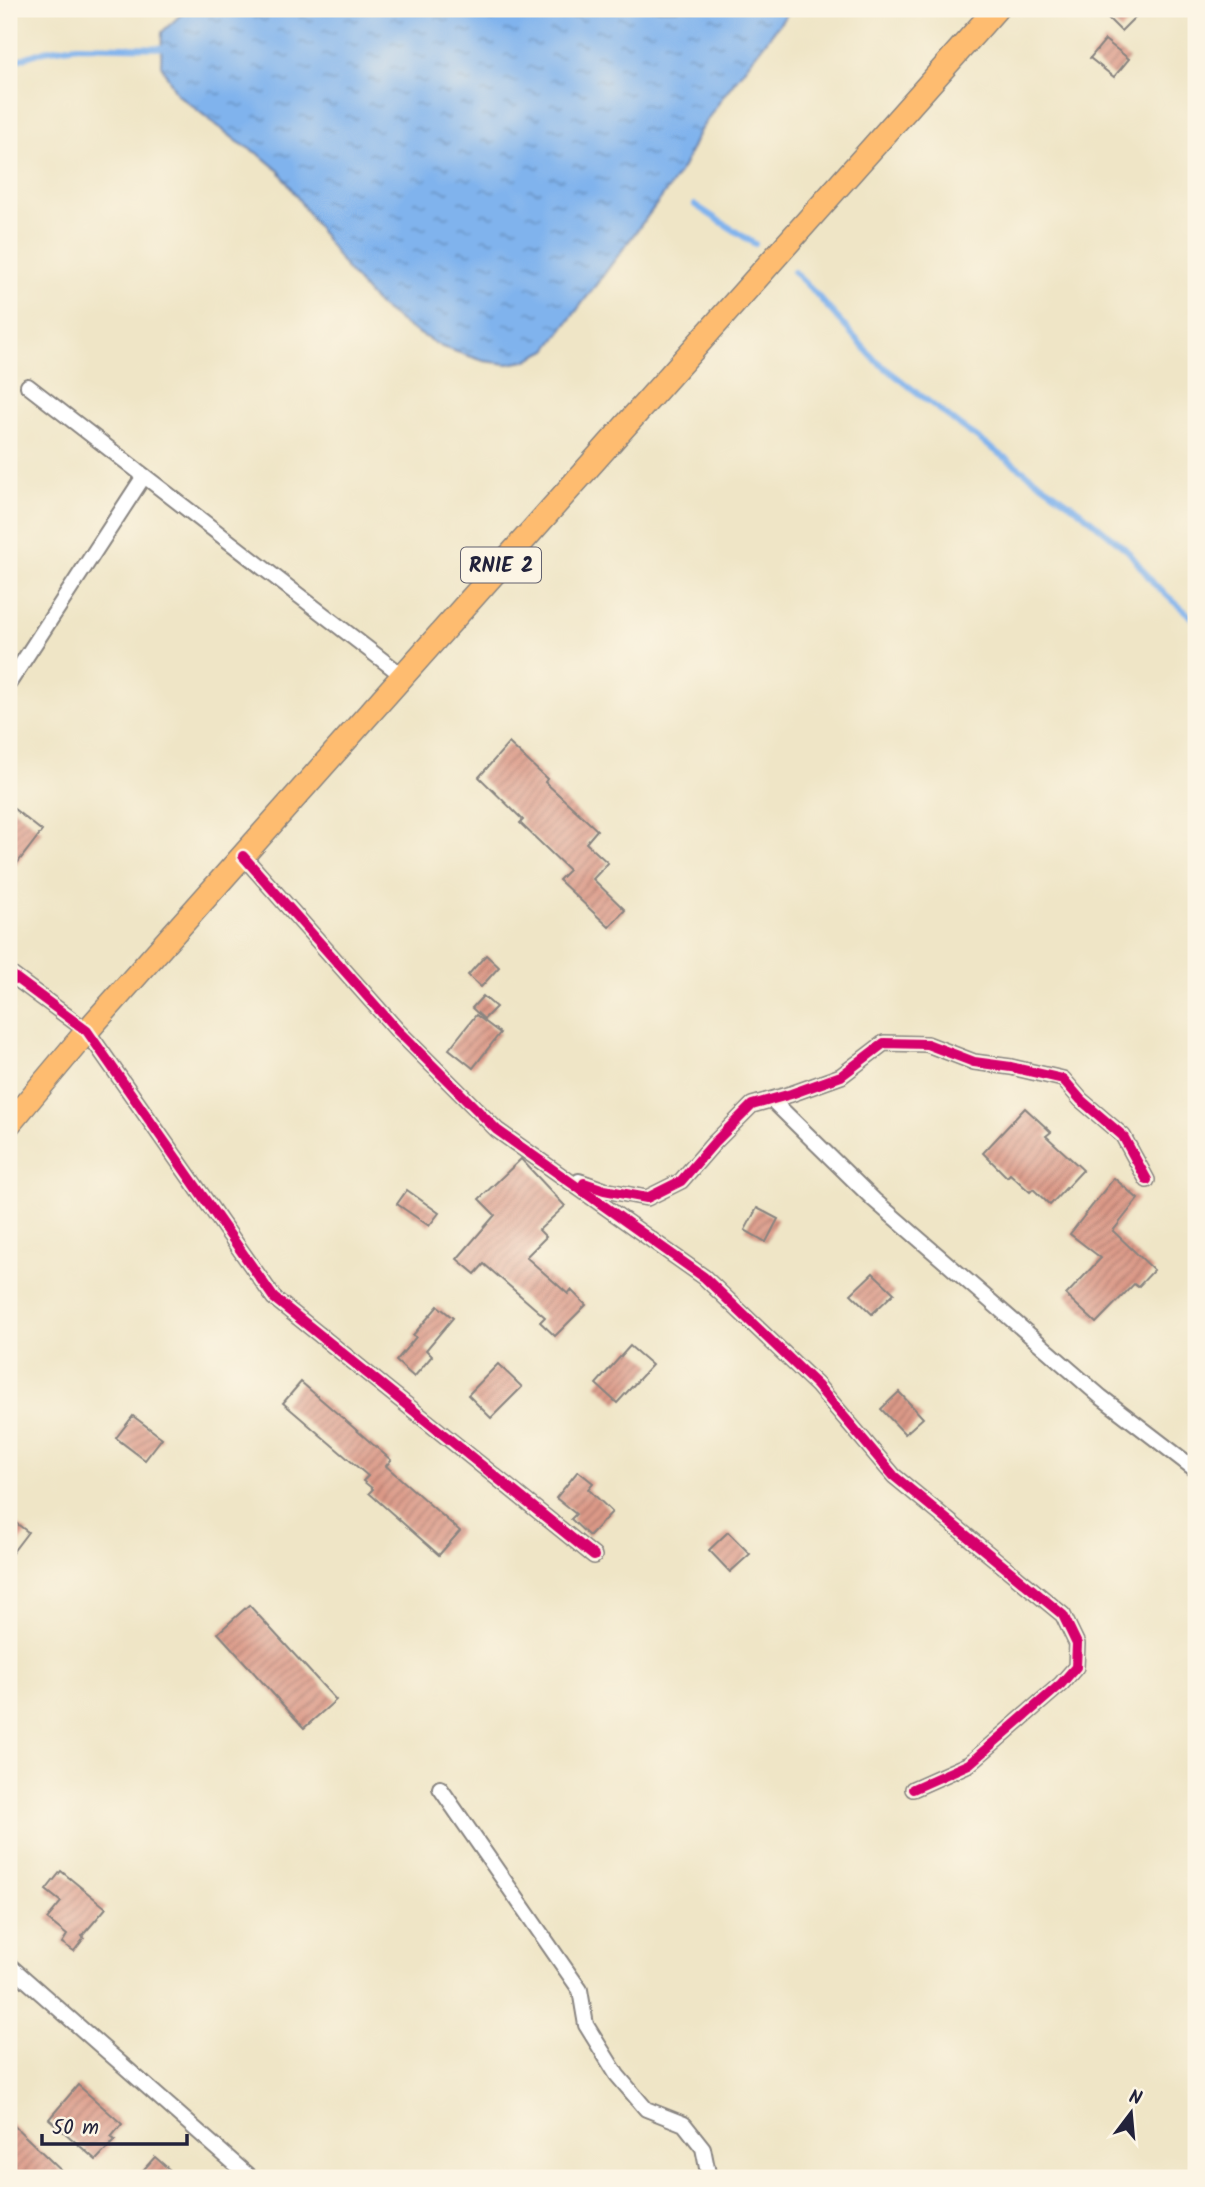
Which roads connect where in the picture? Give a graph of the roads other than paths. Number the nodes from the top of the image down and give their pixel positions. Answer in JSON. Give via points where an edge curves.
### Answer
{"nodes":[{"id":1,"x":996,"y":9,"type":"edge"},
{"id":2,"x":29,"y":386,"type":"dead end"},
{"id":3,"x":144,"y":476,"type":"junction"},
{"id":4,"x":403,"y":676,"type":"junction"},
{"id":5,"x":9,"y":683,"type":"edge"},
{"id":6,"x":243,"y":856,"type":"junction"},
{"id":7,"x":9,"y":973,"type":"edge"},
{"id":8,"x":88,"y":1031,"type":"junction"},
{"id":9,"x":772,"y":1100,"type":"junction"},
{"id":10,"x":9,"y":1124,"type":"edge"},
{"id":11,"x":561,"y":1174,"type":"junction"},
{"id":12,"x":1147,"y":1180,"type":"dead end"},
{"id":13,"x":1196,"y":1470,"type":"edge"},
{"id":14,"x":594,"y":1556,"type":"dead end"},
{"id":15,"x":440,"y":1788,"type":"dead end"},
{"id":16,"x":913,"y":1789,"type":"dead end"},
{"id":17,"x":9,"y":1965,"type":"edge"},
{"id":18,"x":248,"y":2177,"type":"edge"},
{"id":19,"x":709,"y":2178,"type":"edge"}],
"edges":[{"from":1,"to":4,"type":"main road","number":"RNIE 2"},
{"from":2,"to":3,"type":"street"},
{"from":3,"to":4,"type":"street"},
{"from":3,"to":5,"type":"street"},
{"from":4,"to":6,"type":"main road","number":"RNIE 2"},
{"from":6,"to":8,"type":"main road","number":"RNIE 2"},
{"from":6,"to":11,"type":"street","via":[[397,1030],[497,1130]]},
{"from":7,"to":8,"type":"street"},
{"from":8,"to":10,"type":"main road","number":"RNIE 2"},
{"from":8,"to":14,"type":"street","via":[[274,1298]]},
{"from":9,"to":11,"type":"street","via":[[752,1105],[681,1181],[647,1198],[604,1190]]},
{"from":9,"to":12,"type":"street","via":[[841,1076],[884,1043],[927,1044],[974,1062],[1063,1079],[1123,1136]]},
{"from":9,"to":13,"type":"street","via":[[895,1218],[1101,1397]]},
{"from":11,"to":16,"type":"street","via":[[704,1277],[817,1385],[894,1476],[1063,1615],[1077,1644],[1076,1667],[1061,1685],[969,1764]]},
{"from":15,"to":19,"type":"street","via":[[580,1990],[586,2025],[617,2075],[646,2109],[684,2124],[703,2148]]},
{"from":17,"to":18,"type":"street"}]}
